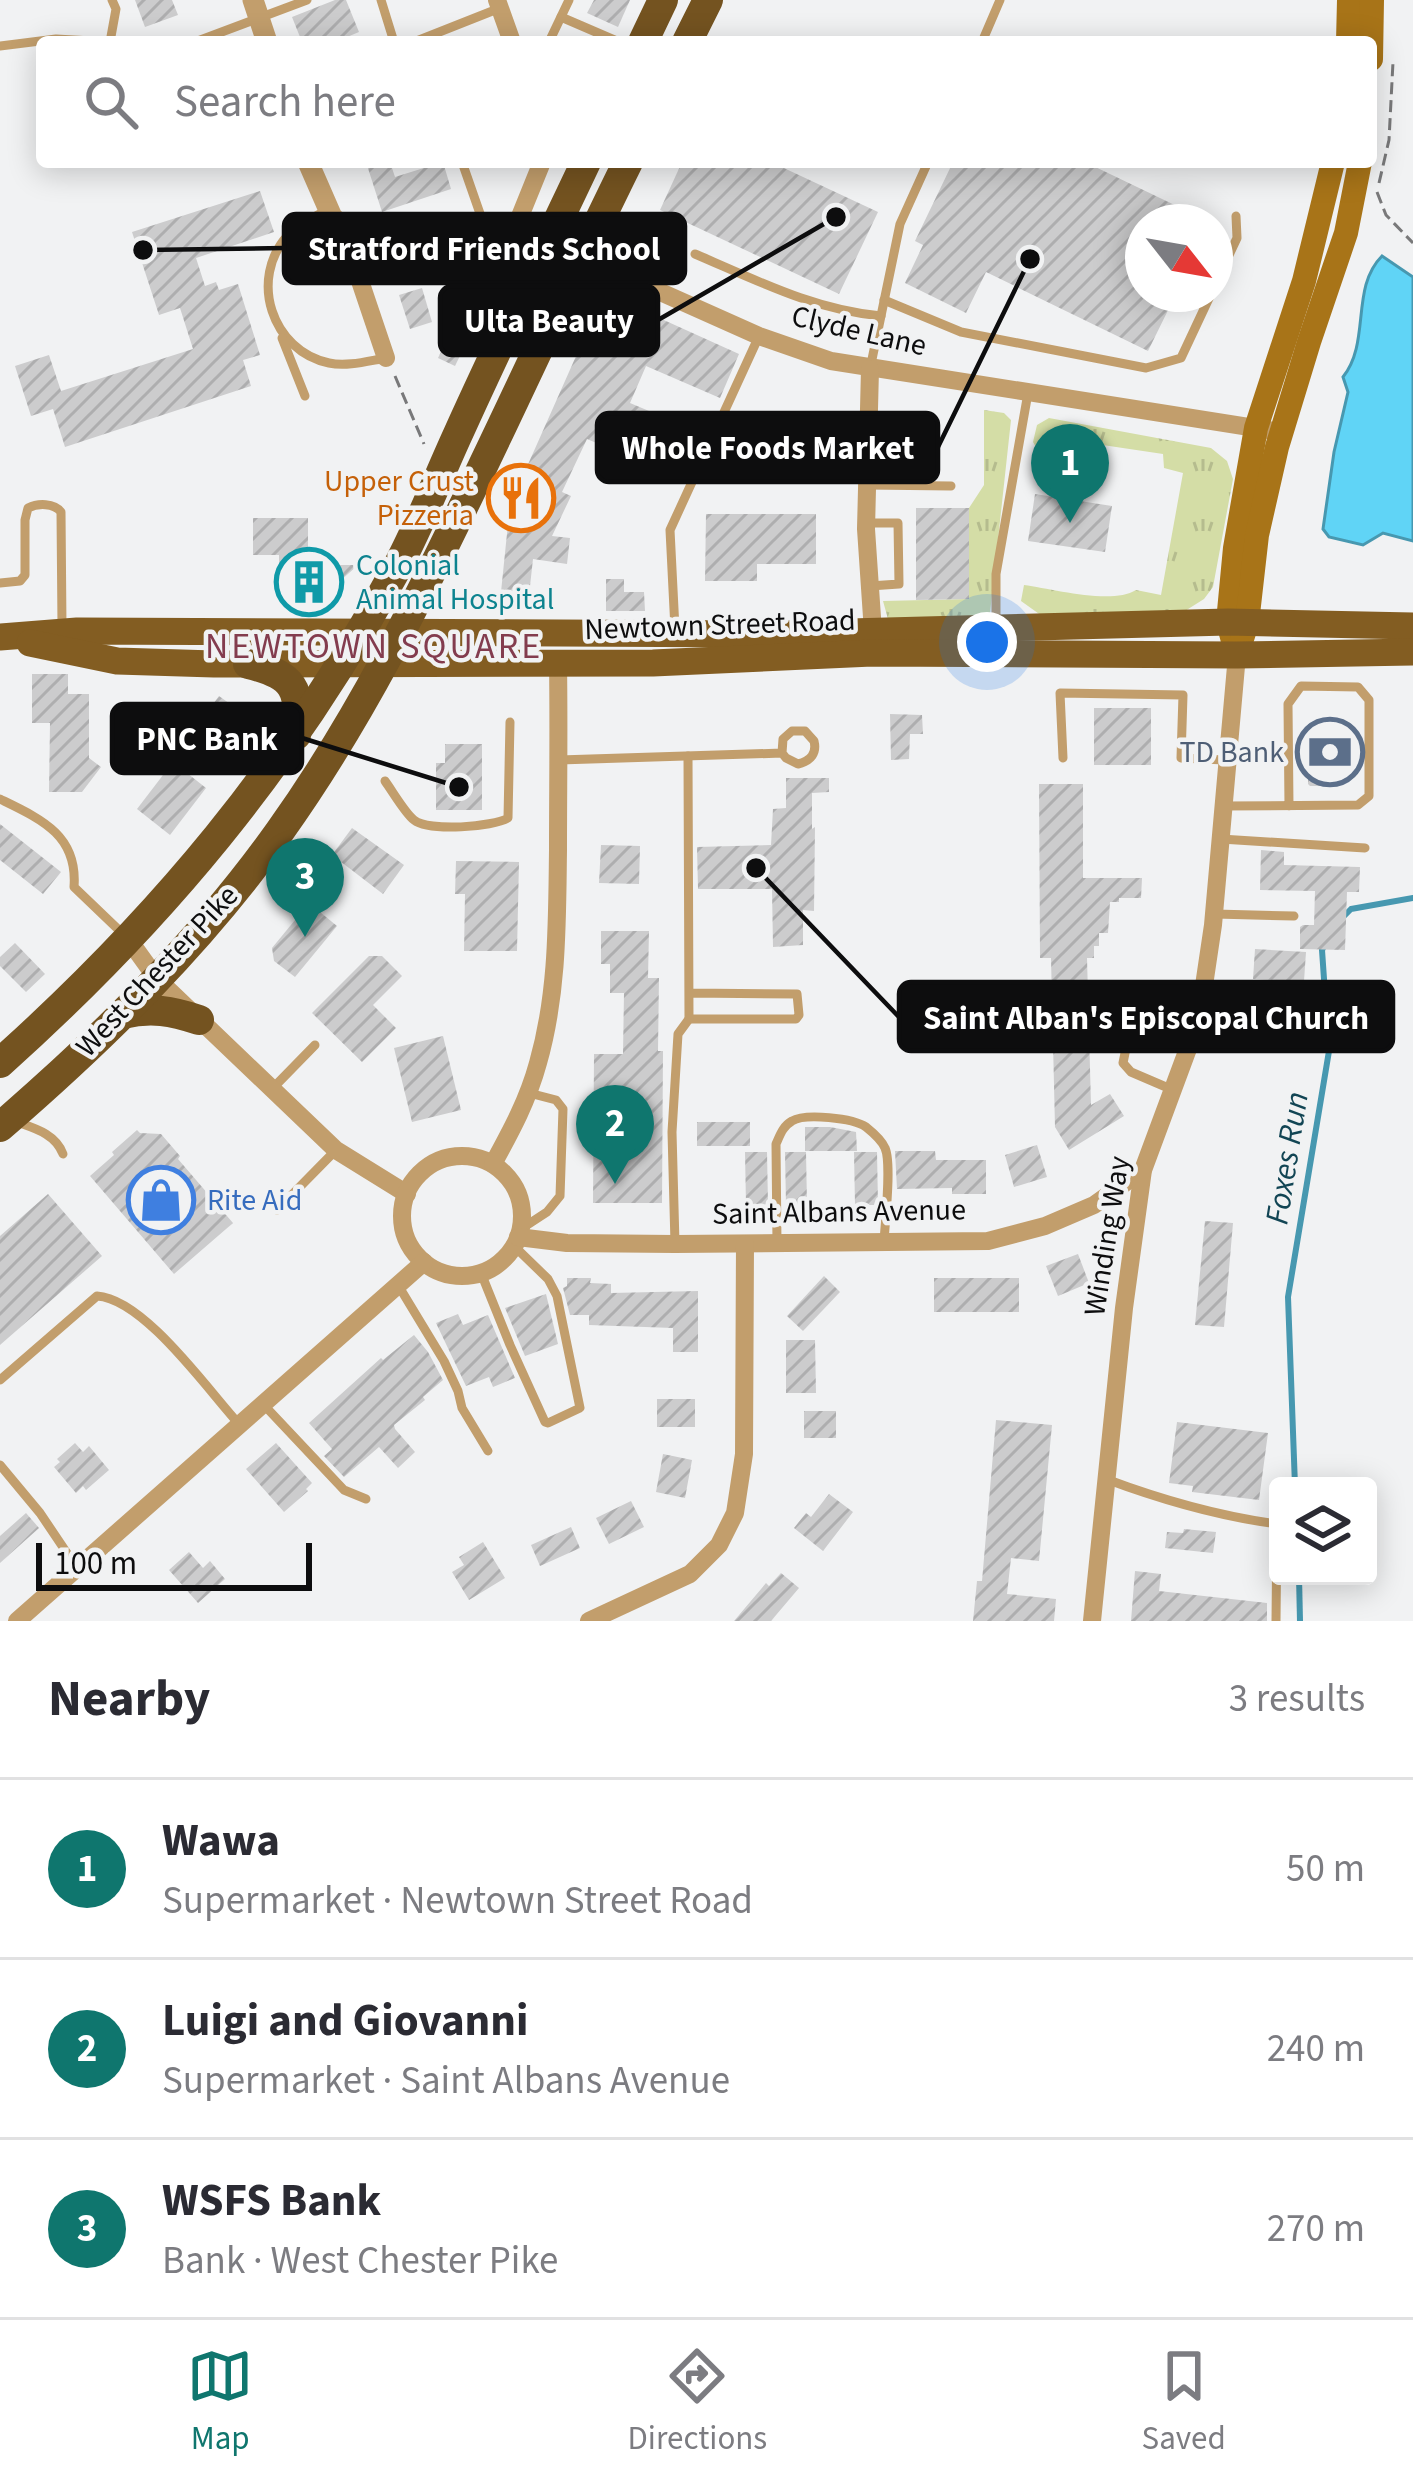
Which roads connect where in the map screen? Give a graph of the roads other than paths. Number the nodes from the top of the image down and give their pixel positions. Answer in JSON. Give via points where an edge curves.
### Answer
{"nodes":[{"id":1,"x":112,"y":0,"type":"edge"},
{"id":2,"x":308,"y":0,"type":"edge"},
{"id":3,"x":381,"y":0,"type":"edge"},
{"id":4,"x":569,"y":0,"type":"edge"},
{"id":5,"x":663,"y":0,"type":"edge"},
{"id":6,"x":708,"y":0,"type":"edge"},
{"id":7,"x":1000,"y":0,"type":"edge"},
{"id":8,"x":1349,"y":0,"type":"edge"},
{"id":9,"x":1372,"y":0,"type":"edge"},
{"id":10,"x":498,"y":4,"type":"edge"},
{"id":11,"x":256,"y":9,"type":"edge"},
{"id":12,"x":561,"y":17,"type":"junction"},
{"id":13,"x":111,"y":36,"type":"edge"},
{"id":14,"x":206,"y":36,"type":"edge"},
{"id":15,"x":392,"y":36,"type":"edge"},
{"id":16,"x":427,"y":36,"type":"edge"},
{"id":17,"x":510,"y":36,"type":"edge"},
{"id":18,"x":552,"y":36,"type":"edge"},
{"id":19,"x":605,"y":36,"type":"edge"},
{"id":20,"x":647,"y":36,"type":"edge"},
{"id":21,"x":690,"y":36,"type":"edge"},
{"id":22,"x":985,"y":36,"type":"edge"},
{"id":23,"x":1348,"y":36,"type":"edge"},
{"id":24,"x":36,"y":42,"type":"edge"},
{"id":25,"x":0,"y":46,"type":"edge"},
{"id":26,"x":1382,"y":58,"type":"edge"},
{"id":27,"x":311,"y":168,"type":"edge"},
{"id":28,"x":464,"y":168,"type":"edge"},
{"id":29,"x":540,"y":168,"type":"edge"},
{"id":30,"x":583,"y":168,"type":"edge"},
{"id":31,"x":625,"y":168,"type":"edge"},
{"id":32,"x":925,"y":168,"type":"edge"},
{"id":33,"x":1332,"y":168,"type":"edge"},
{"id":34,"x":1359,"y":168,"type":"edge"},
{"id":35,"x":328,"y":209,"type":"junction"},
{"id":36,"x":1236,"y":216,"type":"dead end"},
{"id":37,"x":484,"y":228,"type":"junction"},
{"id":38,"x":512,"y":236,"type":"junction"},
{"id":39,"x":359,"y":242,"type":"junction"},
{"id":40,"x":546,"y":244,"type":"junction"},
{"id":41,"x":1233,"y":247,"type":"edge"},
{"id":42,"x":695,"y":254,"type":"dead end"},
{"id":43,"x":582,"y":257,"type":"junction"},
{"id":44,"x":884,"y":300,"type":"junction"},
{"id":45,"x":1203,"y":312,"type":"edge"},
{"id":46,"x":881,"y":316,"type":"junction"},
{"id":47,"x":280,"y":332,"type":"junction"},
{"id":48,"x":759,"y":337,"type":"junction"},
{"id":49,"x":386,"y":358,"type":"joint"},
{"id":50,"x":869,"y":369,"type":"junction"},
{"id":51,"x":1028,"y":393,"type":"junction"},
{"id":52,"x":305,"y":396,"type":"dead end"},
{"id":53,"x":708,"y":416,"type":"dead end"},
{"id":54,"x":720,"y":421,"type":"junction"},
{"id":55,"x":1268,"y":430,"type":"junction"},
{"id":56,"x":867,"y":485,"type":"junction"},
{"id":57,"x":951,"y":486,"type":"dead end"},
{"id":58,"x":667,"y":506,"type":"dead end"},
{"id":59,"x":679,"y":511,"type":"junction"},
{"id":60,"x":861,"y":527,"type":"junction"},
{"id":61,"x":658,"y":545,"type":"dead end"},
{"id":62,"x":671,"y":548,"type":"junction"},
{"id":63,"x":0,"y":583,"type":"edge"},
{"id":64,"x":870,"y":586,"type":"junction"},
{"id":65,"x":1238,"y":623,"type":"junction"},
{"id":66,"x":1413,"y":626,"type":"edge"},
{"id":67,"x":996,"y":628,"type":"junction"},
{"id":68,"x":62,"y":632,"type":"junction"},
{"id":69,"x":873,"y":632,"type":"junction"},
{"id":70,"x":360,"y":633,"type":"junction"},
{"id":71,"x":402,"y":634,"type":"junction"},
{"id":72,"x":675,"y":634,"type":"junction"},
{"id":73,"x":1,"y":637,"type":"edge"},
{"id":74,"x":1413,"y":652,"type":"edge"},
{"id":75,"x":1237,"y":655,"type":"junction"},
{"id":76,"x":248,"y":664,"type":"junction"},
{"id":77,"x":342,"y":664,"type":"junction"},
{"id":78,"x":385,"y":664,"type":"junction"},
{"id":79,"x":559,"y":664,"type":"junction"},
{"id":80,"x":510,"y":722,"type":"dead end"},
{"id":81,"x":296,"y":735,"type":"junction"},
{"id":82,"x":782,"y":753,"type":"dead end"},
{"id":83,"x":688,"y":756,"type":"junction"},
{"id":84,"x":1063,"y":758,"type":"dead end"},
{"id":85,"x":558,"y":760,"type":"junction"},
{"id":86,"x":1227,"y":760,"type":"junction"},
{"id":87,"x":385,"y":782,"type":"dead end"},
{"id":88,"x":0,"y":799,"type":"edge"},
{"id":89,"x":1223,"y":806,"type":"junction"},
{"id":90,"x":1289,"y":806,"type":"junction"},
{"id":91,"x":1220,"y":839,"type":"junction"},
{"id":92,"x":1365,"y":848,"type":"dead end"},
{"id":93,"x":1214,"y":914,"type":"junction"},
{"id":94,"x":1294,"y":916,"type":"dead end"},
{"id":95,"x":129,"y":940,"type":"junction"},
{"id":96,"x":157,"y":979,"type":"junction"},
{"id":97,"x":690,"y":993,"type":"junction"},
{"id":98,"x":1203,"y":994,"type":"junction"},
{"id":99,"x":123,"y":1014,"type":"junction"},
{"id":100,"x":689,"y":1019,"type":"junction"},
{"id":101,"x":199,"y":1020,"type":"junction"},
{"id":102,"x":315,"y":1045,"type":"dead end"},
{"id":103,"x":0,"y":1063,"type":"edge"},
{"id":104,"x":272,"y":1090,"type":"junction"},
{"id":105,"x":1173,"y":1090,"type":"junction"},
{"id":106,"x":529,"y":1093,"type":"junction"},
{"id":107,"x":5,"y":1123,"type":"edge"},
{"id":108,"x":336,"y":1150,"type":"junction"},
{"id":109,"x":62,"y":1154,"type":"dead end"},
{"id":110,"x":493,"y":1164,"type":"junction"},
{"id":111,"x":1143,"y":1170,"type":"junction"},
{"id":112,"x":407,"y":1194,"type":"junction"},
{"id":113,"x":277,"y":1210,"type":"dead end"},
{"id":114,"x":518,"y":1237,"type":"junction"},
{"id":115,"x":884,"y":1242,"type":"junction"},
{"id":116,"x":675,"y":1244,"type":"junction"},
{"id":117,"x":745,"y":1244,"type":"junction"},
{"id":118,"x":777,"y":1244,"type":"junction"},
{"id":119,"x":424,"y":1262,"type":"junction"},
{"id":120,"x":481,"y":1273,"type":"junction"},
{"id":121,"x":398,"y":1285,"type":"junction"},
{"id":122,"x":0,"y":1380,"type":"edge"},
{"id":123,"x":263,"y":1404,"type":"junction"},
{"id":124,"x":240,"y":1425,"type":"junction"},
{"id":125,"x":488,"y":1451,"type":"dead end"},
{"id":126,"x":0,"y":1465,"type":"edge"},
{"id":127,"x":1106,"y":1479,"type":"junction"},
{"id":128,"x":366,"y":1499,"type":"dead end"},
{"id":129,"x":77,"y":1568,"type":"junction"},
{"id":130,"x":16,"y":1621,"type":"edge"},
{"id":131,"x":589,"y":1621,"type":"edge"},
{"id":132,"x":1092,"y":1621,"type":"edge"},
{"id":133,"x":1276,"y":1621,"type":"edge"}],
"edges":[{"from":1,"to":13,"type":"lane"},
{"from":2,"to":11,"type":"lane"},
{"from":3,"to":15,"type":"lane"},
{"from":4,"to":12,"type":"lane"},
{"from":5,"to":20,"type":"highway"},
{"from":6,"to":21,"type":"highway"},
{"from":7,"to":22,"type":"lane"},
{"from":8,"to":23,"type":"main road"},
{"from":9,"to":26,"type":"main road"},
{"from":10,"to":16,"type":"lane"},
{"from":10,"to":17,"type":"street"},
{"from":11,"to":14,"type":"lane"},
{"from":12,"to":18,"type":"lane"},
{"from":12,"to":19,"type":"lane"},
{"from":24,"to":25,"type":"lane"},
{"from":27,"to":35,"type":"street"},
{"from":28,"to":37,"type":"lane"},
{"from":29,"to":38,"type":"street"},
{"from":30,"to":40,"type":"highway","name":"West Chester Pike"},
{"from":31,"to":43,"type":"highway","name":"West Chester Pike"},
{"from":32,"to":44,"type":"lane","via":[[900,224]]},
{"from":33,"to":55,"type":"main road","name":"Winding Way"},
{"from":34,"to":55,"type":"main road","name":"Winding Way","via":[[1346,233]]},
{"from":35,"to":39,"type":"street"},
{"from":35,"to":47,"type":"lane","via":[[291,232],[270,266],[268,302]]},
{"from":36,"to":41,"type":"lane"},
{"from":37,"to":38,"type":"street"},
{"from":37,"to":39,"type":"street","via":[[392,249]]},
{"from":38,"to":40,"type":"street"},
{"from":39,"to":49,"type":"street","via":[[357,272]]},
{"from":40,"to":43,"type":"street"},
{"from":40,"to":70,"type":"highway","name":"West Chester Pike","via":[[419,524]]},
{"from":42,"to":46,"type":"lane","via":[[830,309]]},
{"from":43,"to":48,"type":"street","name":"Clyde Lane"},
{"from":43,"to":71,"type":"highway","name":"West Chester Pike"},
{"from":44,"to":45,"type":"lane","via":[[961,332],[1146,368],[1181,358]]},
{"from":44,"to":46,"type":"lane"},
{"from":46,"to":50,"type":"lane"},
{"from":47,"to":49,"type":"lane","via":[[308,357],[335,365]]},
{"from":47,"to":52,"type":"lane"},
{"from":48,"to":50,"type":"street","name":"Clyde Lane"},
{"from":48,"to":54,"type":"lane"},
{"from":50,"to":51,"type":"street","name":"Clyde Lane"},
{"from":50,"to":56,"type":"street"},
{"from":51,"to":55,"type":"street","name":"Clyde Lane"},
{"from":51,"to":67,"type":"lane","via":[[996,574]]},
{"from":53,"to":54,"type":"lane"},
{"from":54,"to":59,"type":"lane"},
{"from":55,"to":65,"type":"main road","name":"Winding Way"},
{"from":56,"to":57,"type":"lane"},
{"from":56,"to":60,"type":"street"},
{"from":58,"to":59,"type":"lane"},
{"from":59,"to":62,"type":"lane"},
{"from":60,"to":64,"type":"street"},
{"from":60,"to":64,"type":"lane","via":[[898,523],[899,584]]},
{"from":61,"to":62,"type":"lane"},
{"from":62,"to":72,"type":"lane"},
{"from":63,"to":68,"type":"lane","via":[[25,574],[28,508],[58,508]]},
{"from":64,"to":69,"type":"street"},
{"from":65,"to":66,"type":"main road","name":"Newtown Street Road"},
{"from":65,"to":67,"type":"main road","name":"Newtown Street Road"},
{"from":65,"to":75,"type":"main road","name":"Winding Way"},
{"from":67,"to":69,"type":"main road","name":"Newtown Street Road"},
{"from":68,"to":70,"type":"main road","name":"Newtown Street Road"},
{"from":68,"to":73,"type":"main road","name":"Newtown Street Road"},
{"from":69,"to":72,"type":"main road","name":"Newtown Street Road","via":[[774,626]]},
{"from":70,"to":71,"type":"main road","name":"Newtown Street Road"},
{"from":70,"to":77,"type":"highway","name":"West Chester Pike"},
{"from":71,"to":72,"type":"main road","name":"Newtown Street Road","via":[[579,628]]},
{"from":71,"to":78,"type":"highway","name":"West Chester Pike"},
{"from":73,"to":76,"type":"main road","name":"Newtown Street Road","via":[[117,661]]},
{"from":74,"to":75,"type":"main road","name":"Newtown Street Road"},
{"from":75,"to":79,"type":"main road","name":"Newtown Street Road","via":[[872,653]]},
{"from":75,"to":86,"type":"street","name":"Winding Way"},
{"from":76,"to":77,"type":"main road","name":"Newtown Street Road"},
{"from":76,"to":81,"type":"highway","via":[[292,686]]},
{"from":77,"to":78,"type":"main road","name":"Newtown Street Road"},
{"from":77,"to":81,"type":"highway","name":"West Chester Pike"},
{"from":78,"to":79,"type":"main road","name":"Newtown Street Road"},
{"from":78,"to":96,"type":"highway","name":"West Chester Pike","via":[[272,843]]},
{"from":79,"to":85,"type":"street"},
{"from":80,"to":87,"type":"lane","via":[[508,818],[496,825],[427,826],[412,819]]},
{"from":81,"to":95,"type":"highway","name":"West Chester Pike"},
{"from":82,"to":83,"type":"lane"},
{"from":83,"to":85,"type":"lane"},
{"from":83,"to":97,"type":"lane"},
{"from":84,"to":86,"type":"lane","via":[[1060,693],[1183,695],[1181,758]]},
{"from":85,"to":106,"type":"street","via":[[553,992]]},
{"from":86,"to":89,"type":"street","name":"Winding Way"},
{"from":88,"to":95,"type":"lane","via":[[40,819],[65,844],[76,863],[74,887]]},
{"from":89,"to":90,"type":"lane"},
{"from":89,"to":91,"type":"street","name":"Winding Way"},
{"from":90,"to":90,"type":"lane","via":[[1358,805],[1369,796],[1369,700],[1358,687],[1300,686],[1288,704]]},
{"from":91,"to":92,"type":"lane"},
{"from":91,"to":93,"type":"street","name":"Winding Way"},
{"from":93,"to":94,"type":"lane"},
{"from":93,"to":98,"type":"street","name":"Winding Way"},
{"from":95,"to":96,"type":"street"},
{"from":95,"to":103,"type":"highway","name":"West Chester Pike"},
{"from":96,"to":99,"type":"highway","name":"West Chester Pike"},
{"from":96,"to":101,"type":"street"},
{"from":97,"to":100,"type":"lane"},
{"from":97,"to":100,"type":"lane","via":[[797,994],[800,1015]]},
{"from":98,"to":105,"type":"street","name":"Winding Way"},
{"from":98,"to":105,"type":"lane","via":[[1136,1000],[1123,1064]]},
{"from":99,"to":101,"type":"highway","via":[[150,1009]]},
{"from":99,"to":107,"type":"highway","name":"West Chester Pike"},
{"from":100,"to":116,"type":"lane","via":[[678,1034]]},
{"from":101,"to":104,"type":"street"},
{"from":102,"to":104,"type":"lane"},
{"from":104,"to":108,"type":"street"},
{"from":105,"to":111,"type":"street","name":"Winding Way"},
{"from":106,"to":110,"type":"street"},
{"from":106,"to":114,"type":"lane","via":[[563,1109],[560,1196]]},
{"from":107,"to":109,"type":"lane","via":[[50,1136]]},
{"from":108,"to":112,"type":"street"},
{"from":108,"to":113,"type":"lane"},
{"from":110,"to":112,"type":"street","via":[[445,1159],[425,1169]]},
{"from":110,"to":114,"type":"street","via":[[518,1193]]},
{"from":111,"to":115,"type":"street","name":"Saint Albans Avenue","via":[[1094,1205],[1045,1226],[988,1240]]},
{"from":111,"to":127,"type":"street","name":"Winding Way"},
{"from":112,"to":119,"type":"street","via":[[403,1228]]},
{"from":114,"to":116,"type":"street","name":"Saint Albans Avenue"},
{"from":114,"to":120,"type":"street"},
{"from":114,"to":120,"type":"lane","via":[[557,1296],[580,1408],[548,1423]]},
{"from":115,"to":118,"type":"street","name":"Saint Albans Avenue"},
{"from":115,"to":118,"type":"lane","via":[[884,1147],[853,1120],[806,1117],[792,1121],[776,1144]]},
{"from":116,"to":117,"type":"street","name":"Saint Albans Avenue"},
{"from":117,"to":118,"type":"street","name":"Saint Albans Avenue"},
{"from":117,"to":131,"type":"street","via":[[744,1454],[735,1513],[719,1545],[690,1574]]},
{"from":119,"to":120,"type":"street","via":[[450,1275]]},
{"from":119,"to":121,"type":"street"},
{"from":121,"to":123,"type":"street"},
{"from":121,"to":125,"type":"lane"},
{"from":122,"to":124,"type":"lane","via":[[97,1296],[110,1297],[146,1319]]},
{"from":123,"to":124,"type":"street"},
{"from":123,"to":128,"type":"lane","via":[[344,1490]]},
{"from":124,"to":129,"type":"street"},
{"from":126,"to":129,"type":"lane"},
{"from":127,"to":132,"type":"street","name":"Winding Way"},
{"from":127,"to":133,"type":"lane","via":[[1226,1517],[1277,1524]]},
{"from":129,"to":130,"type":"street"}]}
